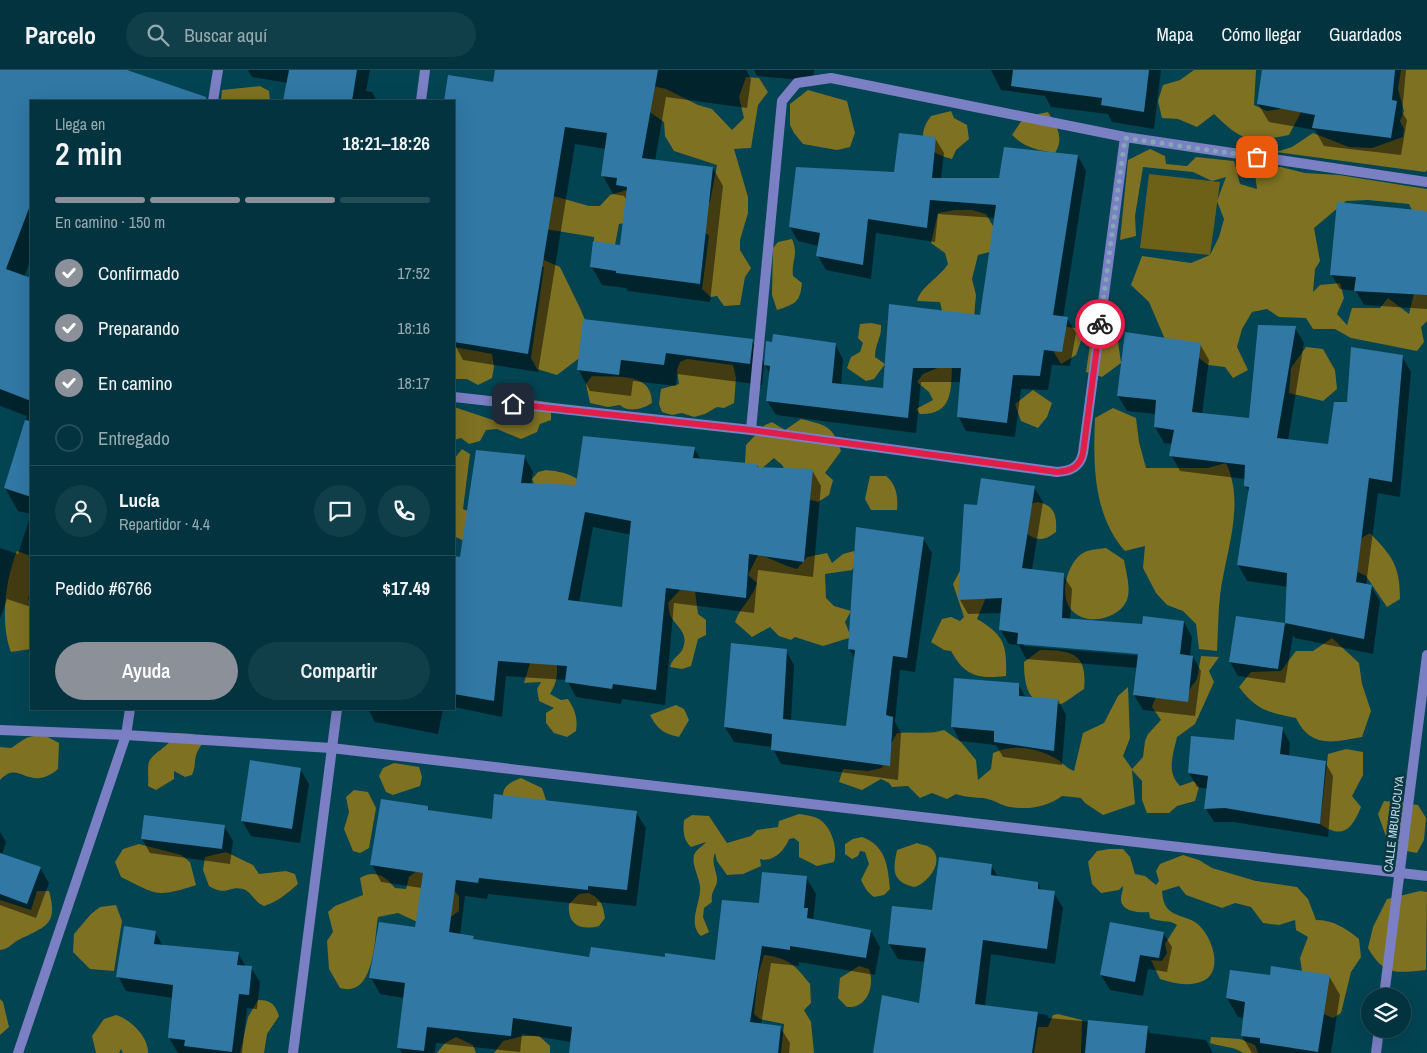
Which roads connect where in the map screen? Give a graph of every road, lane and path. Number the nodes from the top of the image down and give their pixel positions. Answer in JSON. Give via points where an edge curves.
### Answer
{"nodes":[{"id":1,"x":218,"y":70,"type":"edge"},
{"id":2,"x":425,"y":70,"type":"edge"},
{"id":3,"x":213,"y":100,"type":"edge"},
{"id":4,"x":421,"y":100,"type":"edge"},
{"id":5,"x":1125,"y":138,"type":"junction"},
{"id":6,"x":1427,"y":182,"type":"edge"},
{"id":7,"x":455,"y":397,"type":"edge"},
{"id":8,"x":751,"y":430,"type":"junction"},
{"id":9,"x":1427,"y":655,"type":"edge"},
{"id":10,"x":130,"y":710,"type":"edge"},
{"id":11,"x":337,"y":710,"type":"edge"},
{"id":12,"x":0,"y":730,"type":"edge"},
{"id":13,"x":126,"y":735,"type":"junction"},
{"id":14,"x":331,"y":748,"type":"junction"},
{"id":15,"x":1401,"y":872,"type":"junction"},
{"id":16,"x":1427,"y":876,"type":"edge"},
{"id":17,"x":1385,"y":988,"type":"edge"},
{"id":18,"x":1378,"y":1038,"type":"edge"},
{"id":19,"x":18,"y":1053,"type":"edge"},
{"id":20,"x":293,"y":1053,"type":"edge"},
{"id":21,"x":1376,"y":1053,"type":"edge"}],
"edges":[{"from":1,"to":3,"type":"street"},
{"from":2,"to":4,"type":"street"},
{"from":5,"to":6,"type":"street"},
{"from":5,"to":8,"type":"street","via":[[1083,453],[1075,467],[1057,472]]},
{"from":5,"to":8,"type":"street","via":[[831,78],[797,83],[782,100]]},
{"from":7,"to":8,"type":"street"},
{"from":9,"to":15,"type":"street","name":"CALLE MBURUCUYA"},
{"from":10,"to":13,"type":"street"},
{"from":11,"to":14,"type":"street"},
{"from":12,"to":13,"type":"street"},
{"from":13,"to":14,"type":"street"},
{"from":13,"to":19,"type":"street"},
{"from":14,"to":15,"type":"street"},
{"from":14,"to":20,"type":"street"},
{"from":15,"to":16,"type":"street"},
{"from":15,"to":17,"type":"street","name":"CALLE MBURUCUYA"},
{"from":18,"to":21,"type":"street"}]}
